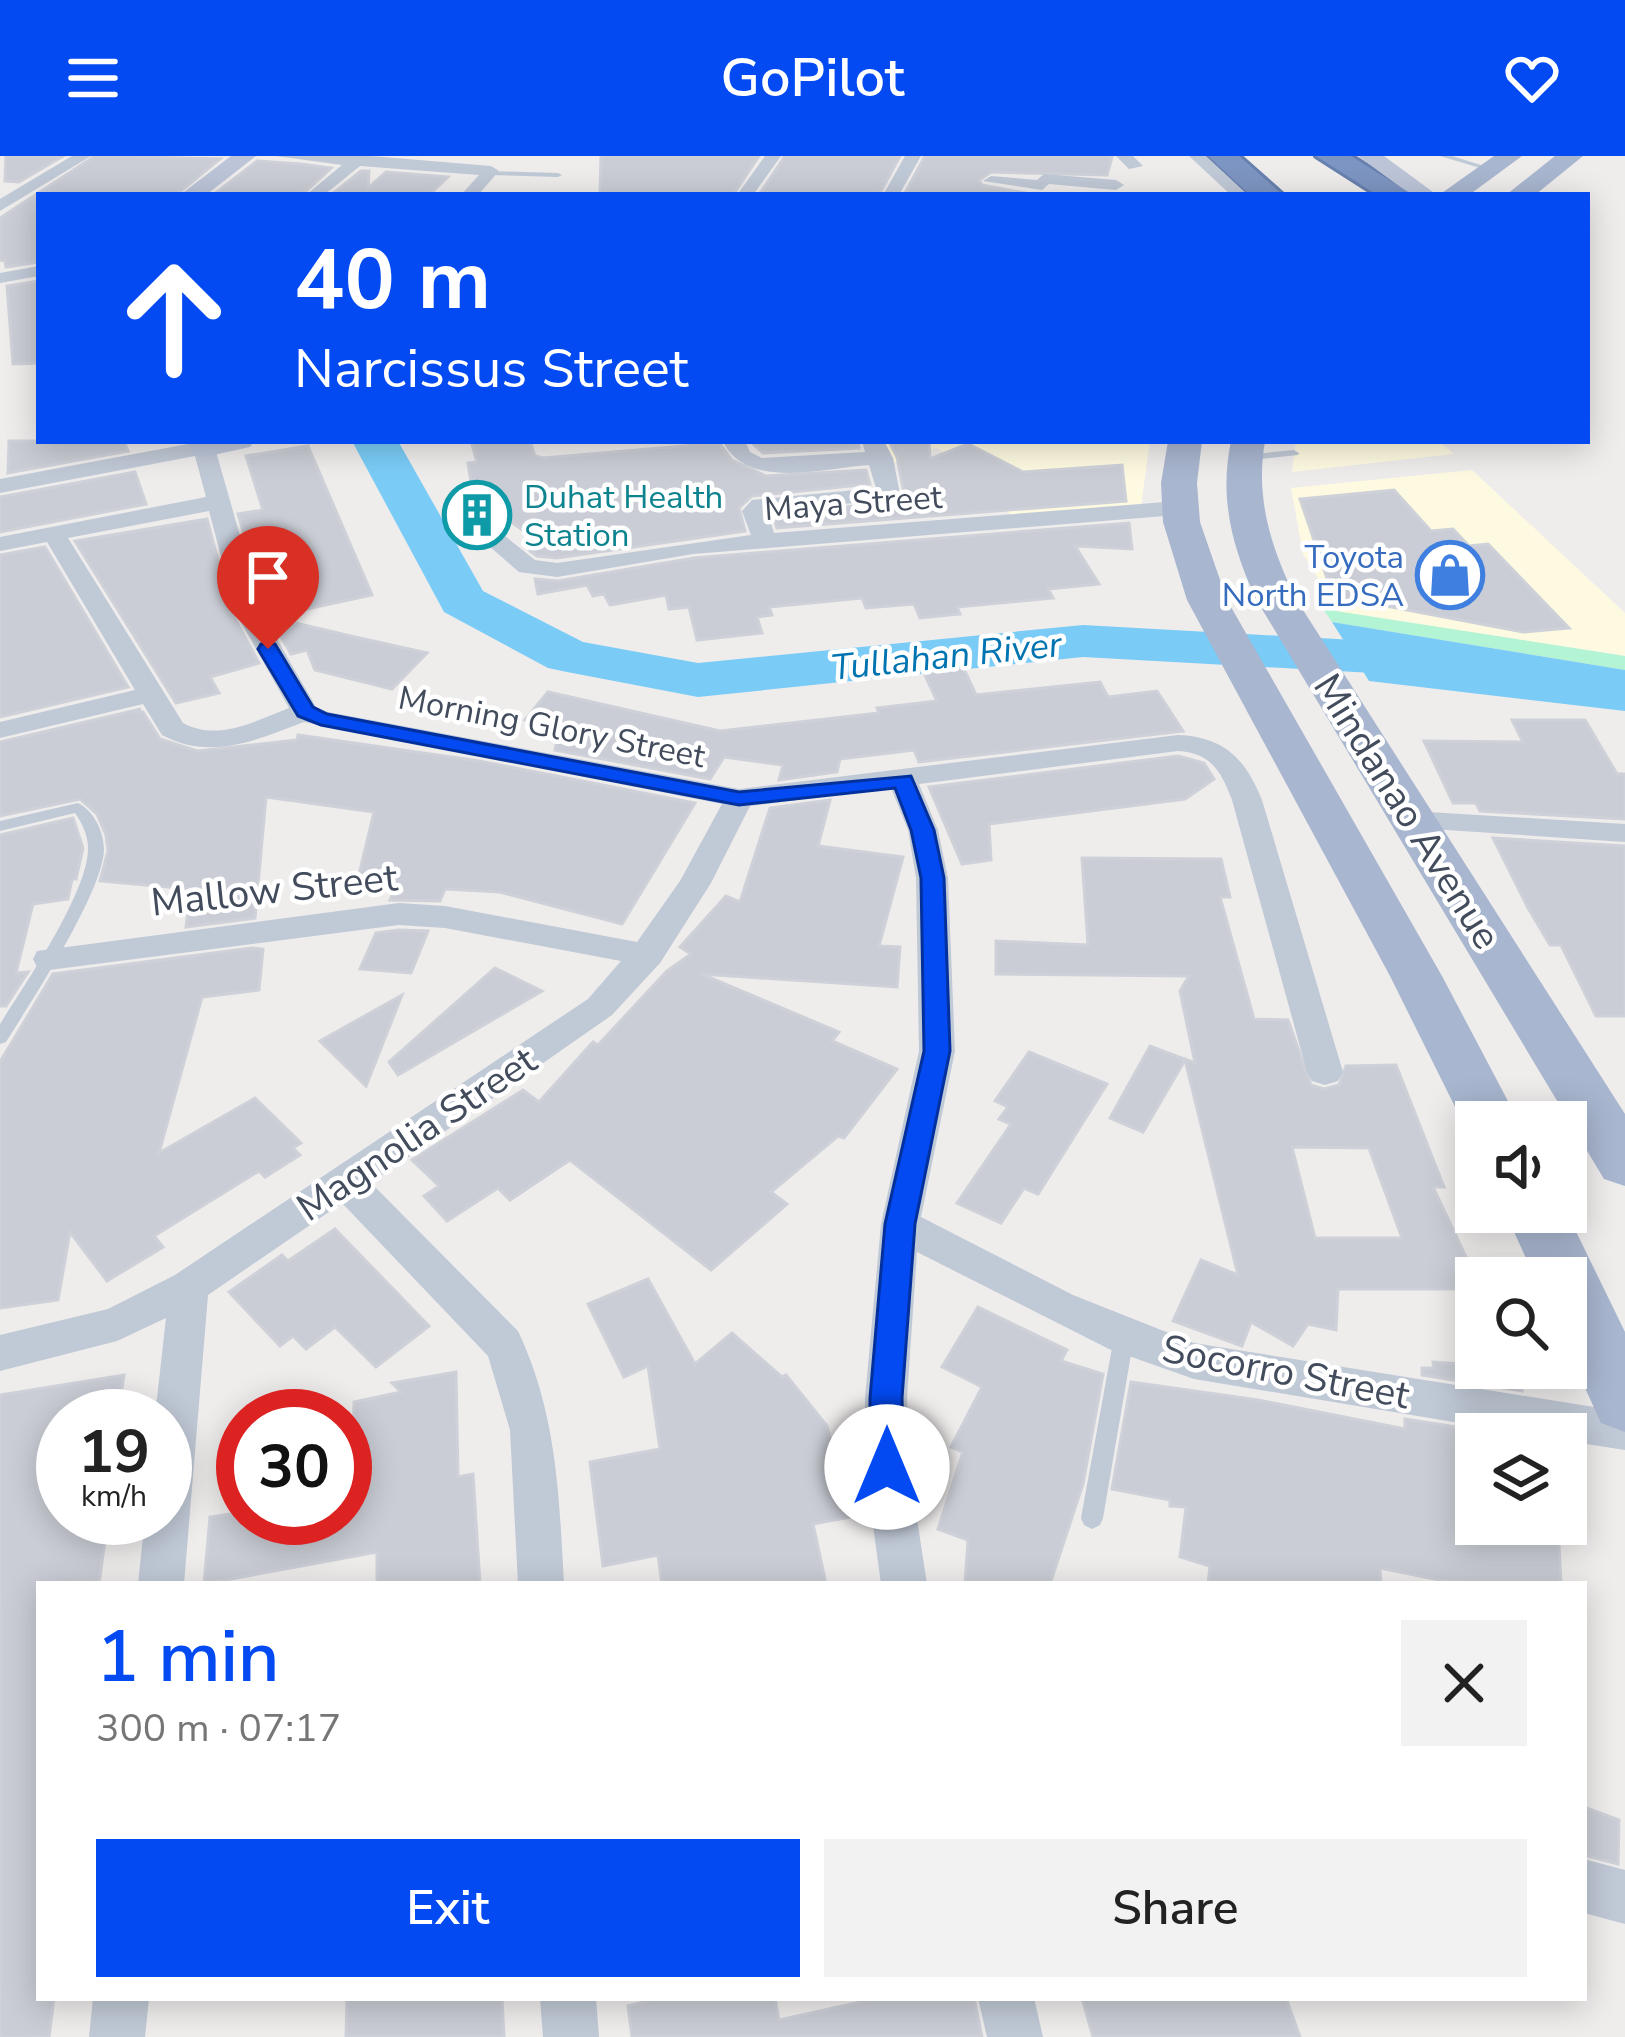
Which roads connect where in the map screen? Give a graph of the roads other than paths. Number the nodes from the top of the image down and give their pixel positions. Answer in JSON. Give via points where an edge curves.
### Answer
{"nodes":[{"id":1,"x":82,"y":156,"type":"edge"},
{"id":2,"x":245,"y":156,"type":"edge"},
{"id":3,"x":284,"y":156,"type":"edge"},
{"id":4,"x":773,"y":156,"type":"edge"},
{"id":5,"x":913,"y":156,"type":"edge"},
{"id":6,"x":1197,"y":156,"type":"edge"},
{"id":7,"x":1222,"y":156,"type":"edge"},
{"id":8,"x":1330,"y":156,"type":"edge"},
{"id":9,"x":1369,"y":156,"type":"edge"},
{"id":10,"x":1444,"y":156,"type":"edge"},
{"id":11,"x":1571,"y":156,"type":"edge"},
{"id":12,"x":361,"y":159,"type":"edge"},
{"id":13,"x":1500,"y":163,"type":"edge"},
{"id":14,"x":491,"y":172,"type":"junction"},
{"id":15,"x":558,"y":175,"type":"dead end"},
{"id":16,"x":991,"y":181,"type":"edge"},
{"id":17,"x":1043,"y":182,"type":"edge"},
{"id":18,"x":1116,"y":185,"type":"dead end"},
{"id":19,"x":195,"y":192,"type":"edge"},
{"id":20,"x":318,"y":192,"type":"edge"},
{"id":21,"x":472,"y":192,"type":"edge"},
{"id":22,"x":748,"y":192,"type":"edge"},
{"id":23,"x":893,"y":192,"type":"edge"},
{"id":24,"x":1237,"y":192,"type":"edge"},
{"id":25,"x":1264,"y":192,"type":"edge"},
{"id":26,"x":1393,"y":192,"type":"edge"},
{"id":27,"x":1422,"y":192,"type":"edge"},
{"id":28,"x":1456,"y":192,"type":"edge"},
{"id":29,"x":1523,"y":192,"type":"edge"},
{"id":30,"x":0,"y":206,"type":"edge"},
{"id":31,"x":36,"y":272,"type":"edge"},
{"id":32,"x":0,"y":278,"type":"edge"},
{"id":33,"x":736,"y":444,"type":"edge"},
{"id":34,"x":1185,"y":444,"type":"edge"},
{"id":35,"x":203,"y":445,"type":"edge"},
{"id":36,"x":877,"y":450,"type":"edge"},
{"id":37,"x":1246,"y":450,"type":"edge"},
{"id":38,"x":1294,"y":453,"type":"dead end"},
{"id":39,"x":0,"y":486,"type":"edge"},
{"id":40,"x":218,"y":502,"type":"junction"},
{"id":41,"x":1178,"y":508,"type":"junction"},
{"id":42,"x":477,"y":525,"type":"dead end"},
{"id":43,"x":54,"y":534,"type":"junction"},
{"id":44,"x":764,"y":540,"type":"junction"},
{"id":45,"x":0,"y":544,"type":"edge"},
{"id":46,"x":151,"y":694,"type":"junction"},
{"id":47,"x":305,"y":712,"type":"junction"},
{"id":48,"x":0,"y":730,"type":"edge"},
{"id":49,"x":903,"y":780,"type":"junction"},
{"id":50,"x":739,"y":798,"type":"junction"},
{"id":51,"x":1412,"y":820,"type":"junction"},
{"id":52,"x":0,"y":826,"type":"edge"},
{"id":53,"x":1625,"y":832,"type":"edge"},
{"id":54,"x":649,"y":955,"type":"junction"},
{"id":55,"x":50,"y":959,"type":"junction"},
{"id":56,"x":1509,"y":971,"type":"junction"},
{"id":57,"x":1416,"y":976,"type":"junction"},
{"id":58,"x":0,"y":1038,"type":"edge"},
{"id":59,"x":1325,"y":1072,"type":"dead end"},
{"id":60,"x":1479,"y":1101,"type":"edge"},
{"id":61,"x":1625,"y":1163,"type":"edge"},
{"id":62,"x":345,"y":1181,"type":"junction"},
{"id":63,"x":900,"y":1224,"type":"junction"},
{"id":64,"x":1546,"y":1233,"type":"edge"},
{"id":65,"x":189,"y":1287,"type":"junction"},
{"id":66,"x":1124,"y":1337,"type":"junction"},
{"id":67,"x":0,"y":1353,"type":"edge"},
{"id":68,"x":1625,"y":1402,"type":"edge"},
{"id":69,"x":1625,"y":1431,"type":"edge"},
{"id":70,"x":1092,"y":1518,"type":"dead end"},
{"id":71,"x":160,"y":1581,"type":"edge"},
{"id":72,"x":541,"y":1581,"type":"edge"},
{"id":73,"x":904,"y":1581,"type":"edge"},
{"id":74,"x":1587,"y":1887,"type":"edge"},
{"id":75,"x":1625,"y":1897,"type":"edge"},
{"id":76,"x":121,"y":2001,"type":"edge"},
{"id":77,"x":568,"y":2001,"type":"edge"},
{"id":78,"x":1007,"y":2001,"type":"edge"},
{"id":79,"x":117,"y":2037,"type":"edge"},
{"id":80,"x":571,"y":2037,"type":"edge"},
{"id":81,"x":1015,"y":2037,"type":"edge"}],
"edges":[{"from":1,"to":30,"type":"street"},
{"from":2,"to":19,"type":"street"},
{"from":3,"to":12,"type":"street"},
{"from":4,"to":22,"type":"street"},
{"from":5,"to":23,"type":"street"},
{"from":6,"to":24,"type":"street"},
{"from":7,"to":25,"type":"highway"},
{"from":8,"to":26,"type":"highway"},
{"from":9,"to":27,"type":"street"},
{"from":10,"to":13,"type":"lane"},
{"from":11,"to":29,"type":"main road"},
{"from":12,"to":14,"type":"street"},
{"from":12,"to":20,"type":"street"},
{"from":13,"to":28,"type":"main road"},
{"from":14,"to":15,"type":"lane"},
{"from":14,"to":21,"type":"street"},
{"from":16,"to":17,"type":"street"},
{"from":17,"to":18,"type":"street"},
{"from":31,"to":32,"type":"street"},
{"from":33,"to":36,"type":"street","via":[[758,464]]},
{"from":34,"to":41,"type":"main road","name":"Mindanao Avenue"},
{"from":35,"to":39,"type":"street"},
{"from":35,"to":40,"type":"street"},
{"from":36,"to":44,"type":"street","via":[[889,494],[760,505],[754,511]]},
{"from":37,"to":38,"type":"lane"},
{"from":37,"to":51,"type":"main road","name":"Mindanao Avenue","via":[[1247,528],[1276,599]]},
{"from":40,"to":43,"type":"street"},
{"from":40,"to":47,"type":"street","via":[[249,613]]},
{"from":41,"to":44,"type":"street","name":"Maya Street"},
{"from":41,"to":57,"type":"main road","name":"Mindanao Avenue","via":[[1208,600]]},
{"from":42,"to":44,"type":"street","name":"Maya Street","via":[[542,570]]},
{"from":43,"to":45,"type":"street"},
{"from":43,"to":46,"type":"street"},
{"from":46,"to":47,"type":"street","via":[[172,729],[201,740]]},
{"from":46,"to":48,"type":"street"},
{"from":47,"to":50,"type":"street","name":"Morning Glory Street"},
{"from":49,"to":50,"type":"street","name":"Morning Glory Street"},
{"from":49,"to":59,"type":"street","name":"Morning Glory Street","via":[[1178,743],[1220,749],[1246,800]]},
{"from":49,"to":63,"type":"street","via":[[932,878],[937,1051]]},
{"from":50,"to":54,"type":"street","name":"Magnolia Street","via":[[694,891]]},
{"from":51,"to":53,"type":"street"},
{"from":51,"to":56,"type":"main road","name":"Mindanao Avenue"},
{"from":52,"to":55,"type":"lane","via":[[70,808],[87,815],[97,854]]},
{"from":54,"to":55,"type":"street","name":"Mallow Street","via":[[399,914]]},
{"from":54,"to":62,"type":"street","name":"Magnolia Street","via":[[599,1007]]},
{"from":55,"to":58,"type":"lane"},
{"from":56,"to":57,"type":"main road"},
{"from":56,"to":61,"type":"main road","name":"Mindanao Avenue","via":[[1599,1101]]},
{"from":57,"to":60,"type":"main road","name":"Mindanao Avenue"},
{"from":62,"to":65,"type":"street","name":"Magnolia Street"},
{"from":62,"to":72,"type":"street","via":[[503,1344],[519,1372]]},
{"from":63,"to":66,"type":"street","name":"Socorro Street"},
{"from":63,"to":73,"type":"street","via":[[886,1444]]},
{"from":64,"to":68,"type":"main road"},
{"from":65,"to":67,"type":"street","name":"Magnolia Street","via":[[117,1324]]},
{"from":65,"to":71,"type":"street"},
{"from":66,"to":69,"type":"street","name":"Socorro Street","via":[[1256,1373]]},
{"from":66,"to":70,"type":"lane"},
{"from":74,"to":75,"type":"street"},
{"from":76,"to":79,"type":"street"},
{"from":77,"to":80,"type":"street"},
{"from":78,"to":81,"type":"street"}]}
